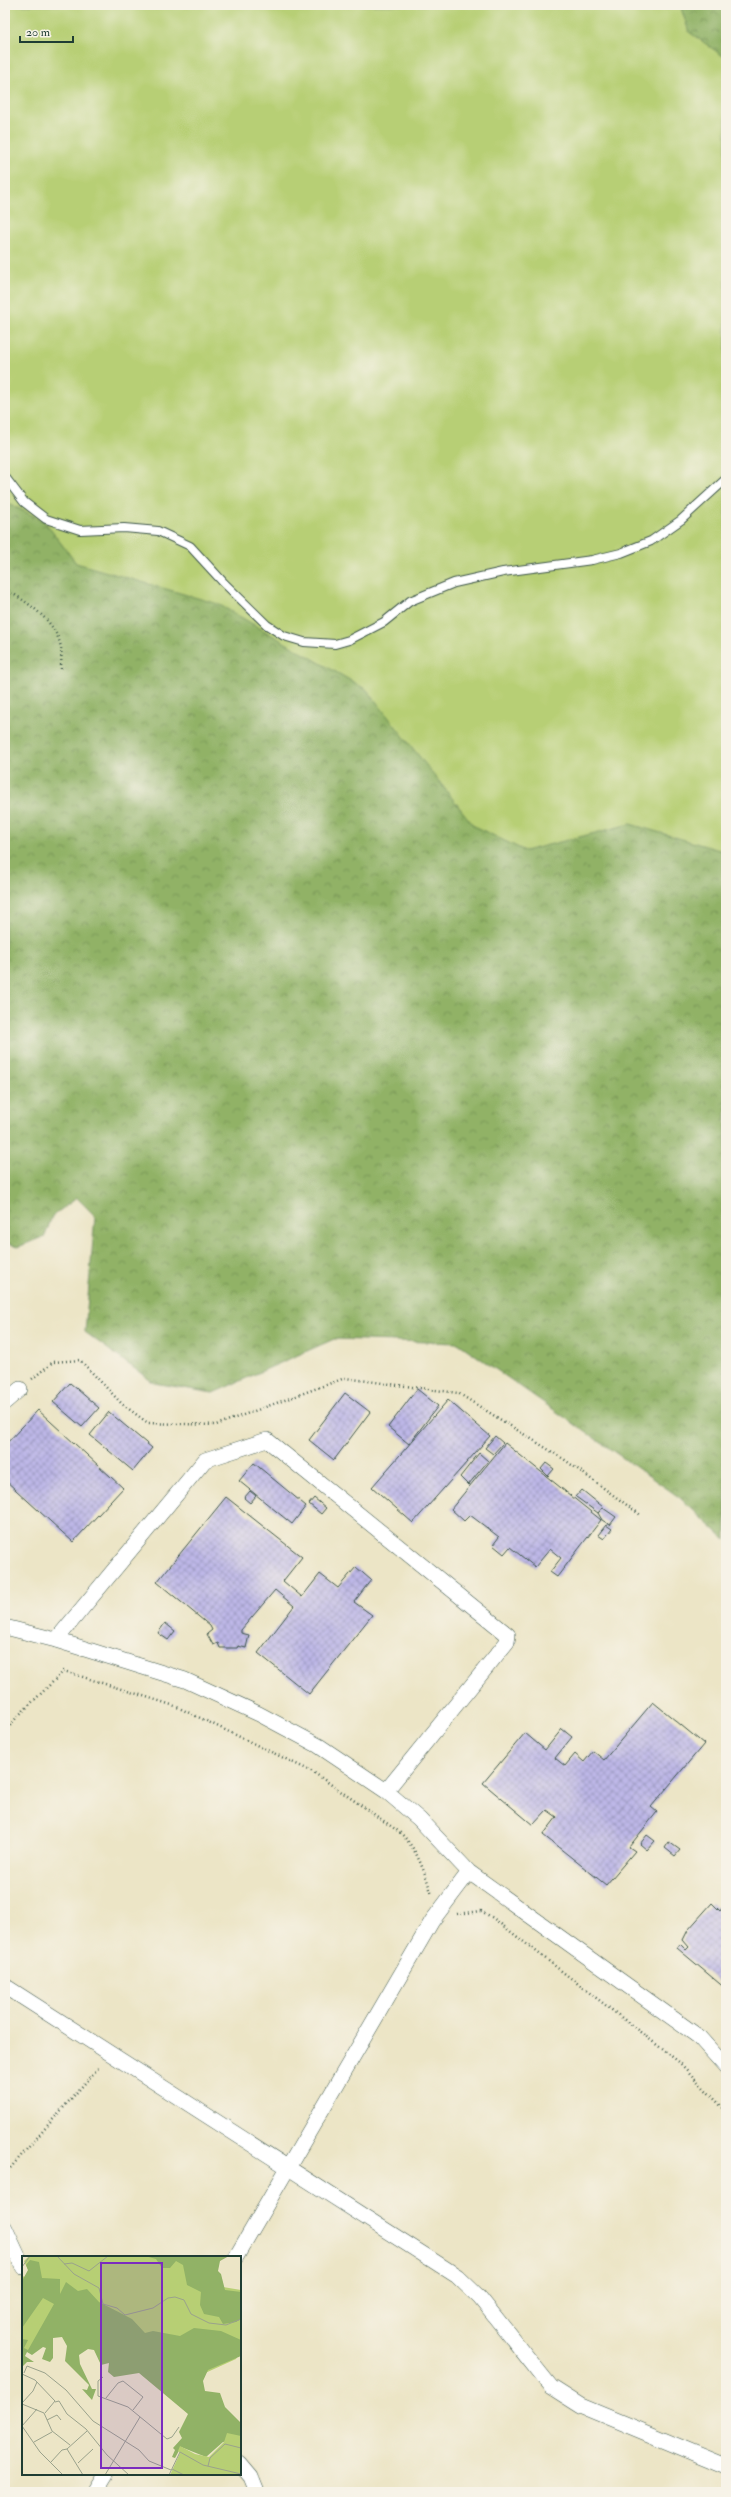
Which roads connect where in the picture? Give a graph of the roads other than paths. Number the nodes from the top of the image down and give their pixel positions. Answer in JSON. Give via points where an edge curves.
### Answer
{"nodes":[{"id":1,"x":5,"y":477,"type":"edge"},
{"id":2,"x":726,"y":478,"type":"edge"},
{"id":3,"x":20,"y":1389,"type":"road end"},
{"id":4,"x":5,"y":1402,"type":"edge"},
{"id":5,"x":5,"y":1627,"type":"edge"},
{"id":6,"x":56,"y":1640,"type":"junction"},
{"id":7,"x":386,"y":1791,"type":"junction"},
{"id":8,"x":469,"y":1872,"type":"junction"},
{"id":9,"x":5,"y":1986,"type":"edge"},
{"id":10,"x":726,"y":2067,"type":"edge"},
{"id":11,"x":287,"y":2166,"type":"junction"},
{"id":12,"x":5,"y":2228,"type":"edge"},
{"id":13,"x":237,"y":2256,"type":"edge"},
{"id":14,"x":22,"y":2265,"type":"edge"},
{"id":15,"x":241,"y":2465,"type":"edge"},
{"id":16,"x":726,"y":2466,"type":"edge"},
{"id":17,"x":105,"y":2475,"type":"edge"},
{"id":18,"x":95,"y":2492,"type":"edge"},
{"id":19,"x":257,"y":2492,"type":"edge"}],
"edges":[{"from":1,"to":2,"type":"lane","via":[[24,502],[46,519],[80,530],[124,528],[158,531],[190,546],[267,625],[284,636],[304,642],[335,644],[349,640],[384,622],[410,601],[454,583],[503,572],[592,560],[621,553],[651,541],[681,520]]},
{"from":3,"to":4,"type":"street"},
{"from":5,"to":6,"type":"street"},
{"from":6,"to":7,"type":"street","via":[[192,1683],[259,1714],[319,1746]]},
{"from":6,"to":7,"type":"street","via":[[205,1460],[267,1440],[508,1635],[507,1642]]},
{"from":7,"to":8,"type":"street","via":[[419,1819]]},
{"from":8,"to":10,"type":"street","via":[[699,2037]]},
{"from":8,"to":11,"type":"street","via":[[432,1921]]},
{"from":9,"to":11,"type":"street"},
{"from":11,"to":13,"type":"street"},
{"from":11,"to":16,"type":"street","via":[[457,2276],[480,2298],[551,2387],[581,2406]]},
{"from":12,"to":14,"type":"street"},
{"from":15,"to":19,"type":"street","via":[[251,2477]]},
{"from":17,"to":18,"type":"street"}]}
